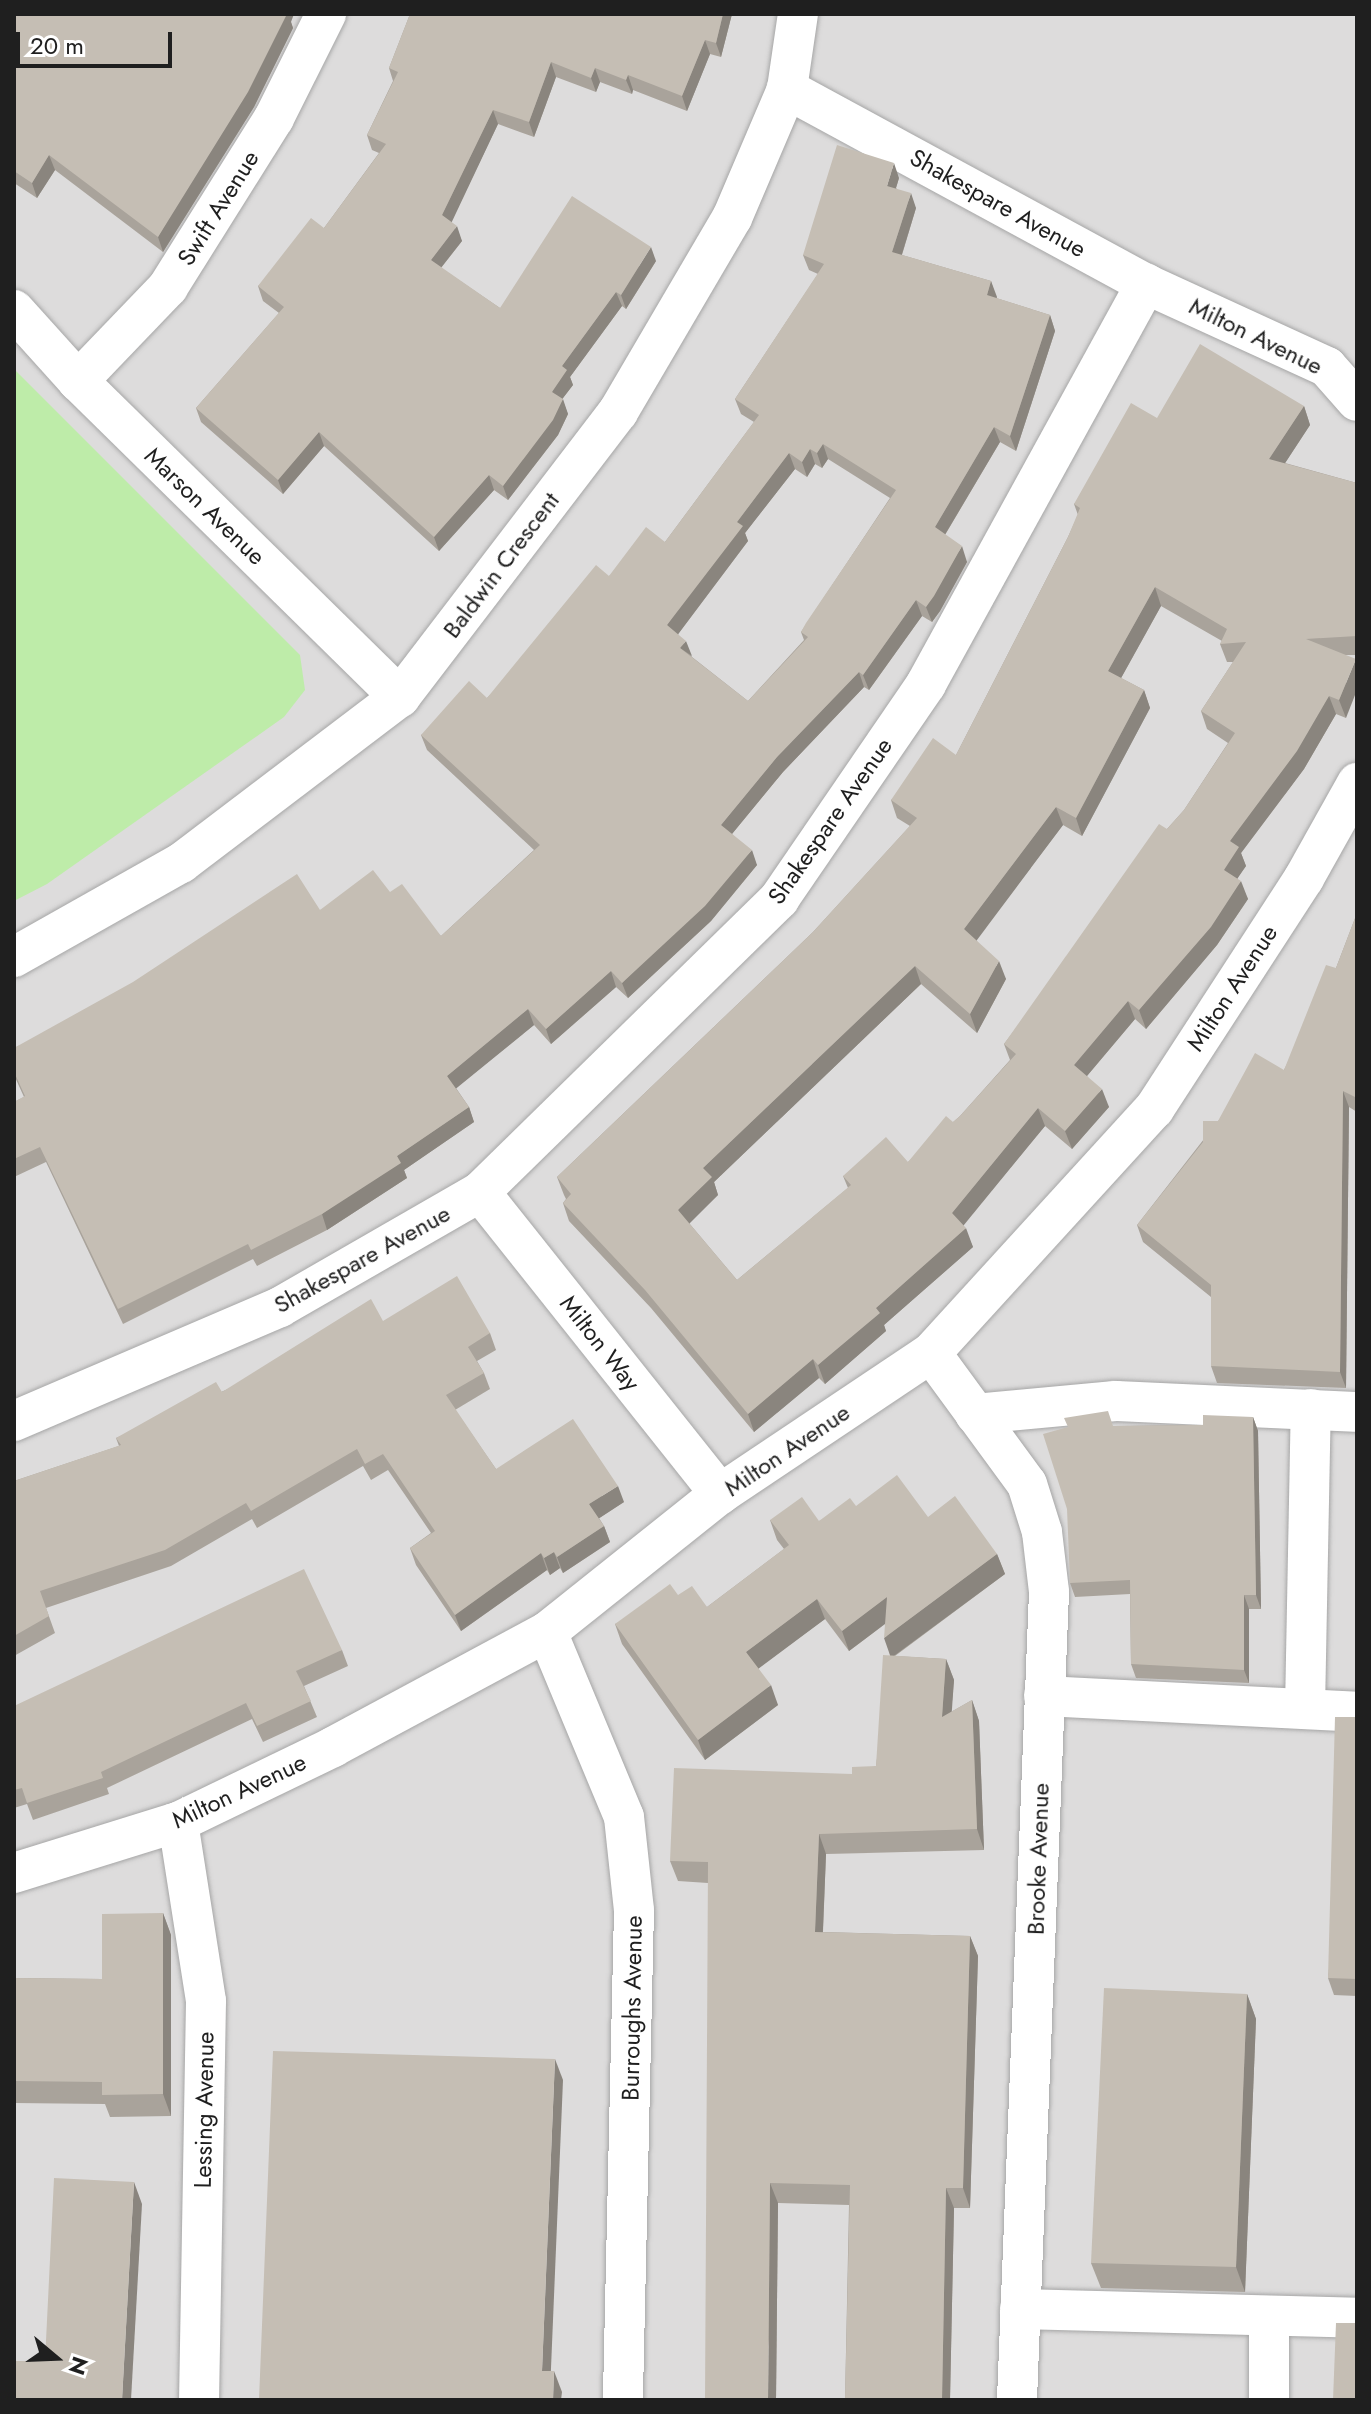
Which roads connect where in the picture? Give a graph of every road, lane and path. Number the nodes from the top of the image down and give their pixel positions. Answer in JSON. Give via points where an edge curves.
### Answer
{"nodes":[{"id":1,"x":326,"y":14,"type":"edge"},
{"id":2,"x":798,"y":14,"type":"edge"},
{"id":3,"x":787,"y":89,"type":"junction"},
{"id":4,"x":1146,"y":284,"type":"junction"},
{"id":5,"x":14,"y":310,"type":"edge"},
{"id":6,"x":78,"y":381,"type":"junction"},
{"id":7,"x":1357,"y":401,"type":"edge"},
{"id":8,"x":400,"y":697,"type":"junction"},
{"id":9,"x":1357,"y":783,"type":"edge"},
{"id":10,"x":14,"y":957,"type":"edge"},
{"id":11,"x":480,"y":1192,"type":"junction"},
{"id":12,"x":931,"y":1353,"type":"junction"},
{"id":13,"x":1311,"y":1409,"type":"junction"},
{"id":14,"x":1357,"y":1412,"type":"edge"},
{"id":15,"x":975,"y":1414,"type":"junction"},
{"id":16,"x":14,"y":1421,"type":"edge"},
{"id":17,"x":720,"y":1494,"type":"junction"},
{"id":18,"x":547,"y":1632,"type":"junction"},
{"id":19,"x":1044,"y":1696,"type":"junction"},
{"id":20,"x":1305,"y":1709,"type":"junction"},
{"id":21,"x":1357,"y":1712,"type":"edge"},
{"id":22,"x":178,"y":1822,"type":"junction"},
{"id":23,"x":14,"y":1873,"type":"edge"},
{"id":24,"x":1020,"y":2309,"type":"junction"},
{"id":25,"x":1269,"y":2316,"type":"junction"},
{"id":26,"x":1357,"y":2318,"type":"edge"},
{"id":27,"x":199,"y":2400,"type":"edge"},
{"id":28,"x":623,"y":2400,"type":"edge"},
{"id":29,"x":1017,"y":2400,"type":"edge"},
{"id":30,"x":1269,"y":2400,"type":"edge"}],
"edges":[{"from":1,"to":6,"type":"street","name":"Swift Avenue","via":[[274,118],[168,287]]},
{"from":2,"to":3,"type":"street","name":"Baldwin Crescent"},
{"from":3,"to":4,"type":"street","name":"Shakespare Avenue"},
{"from":3,"to":8,"type":"street","name":"Baldwin Crescent","via":[[732,218],[618,412]]},
{"from":4,"to":7,"type":"street","name":"Milton Avenue","via":[[1327,367]]},
{"from":4,"to":11,"type":"street","name":"Shakespare Avenue","via":[[926,684],[779,899]]},
{"from":5,"to":6,"type":"street","name":"Marson Avenue"},
{"from":6,"to":8,"type":"street","name":"Marson Avenue"},
{"from":8,"to":10,"type":"street","name":"Baldwin Crescent","via":[[181,863]]},
{"from":9,"to":12,"type":"street","name":"Milton Avenue","via":[[1304,878],[1154,1109]]},
{"from":11,"to":16,"type":"street","name":"Shakespare Avenue","via":[[280,1307]]},
{"from":11,"to":17,"type":"street","name":"Milton Way"},
{"from":12,"to":15,"type":"street","name":"Brooke Avenue"},
{"from":12,"to":17,"type":"street","name":"Milton Avenue"},
{"from":13,"to":14,"type":"street"},
{"from":13,"to":15,"type":"street","via":[[1115,1401]]},
{"from":13,"to":20,"type":"street"},
{"from":15,"to":19,"type":"street","name":"Brooke Avenue","via":[[1027,1484],[1042,1532],[1049,1592]]},
{"from":17,"to":18,"type":"street","name":"Milton Avenue"},
{"from":18,"to":22,"type":"street","name":"Milton Avenue","via":[[333,1747]]},
{"from":18,"to":28,"type":"street","name":"Burroughs Avenue","via":[[624,1817],[634,1910]]},
{"from":19,"to":20,"type":"street"},
{"from":19,"to":24,"type":"street","name":"Brooke Avenue"},
{"from":20,"to":21,"type":"street"},
{"from":22,"to":23,"type":"street","name":"Milton Avenue"},
{"from":22,"to":27,"type":"street","name":"Lessing Avenue","via":[[206,2001]]},
{"from":24,"to":25,"type":"street"},
{"from":24,"to":29,"type":"street","name":"Brooke Avenue"},
{"from":25,"to":26,"type":"street"},
{"from":25,"to":30,"type":"street"}]}
